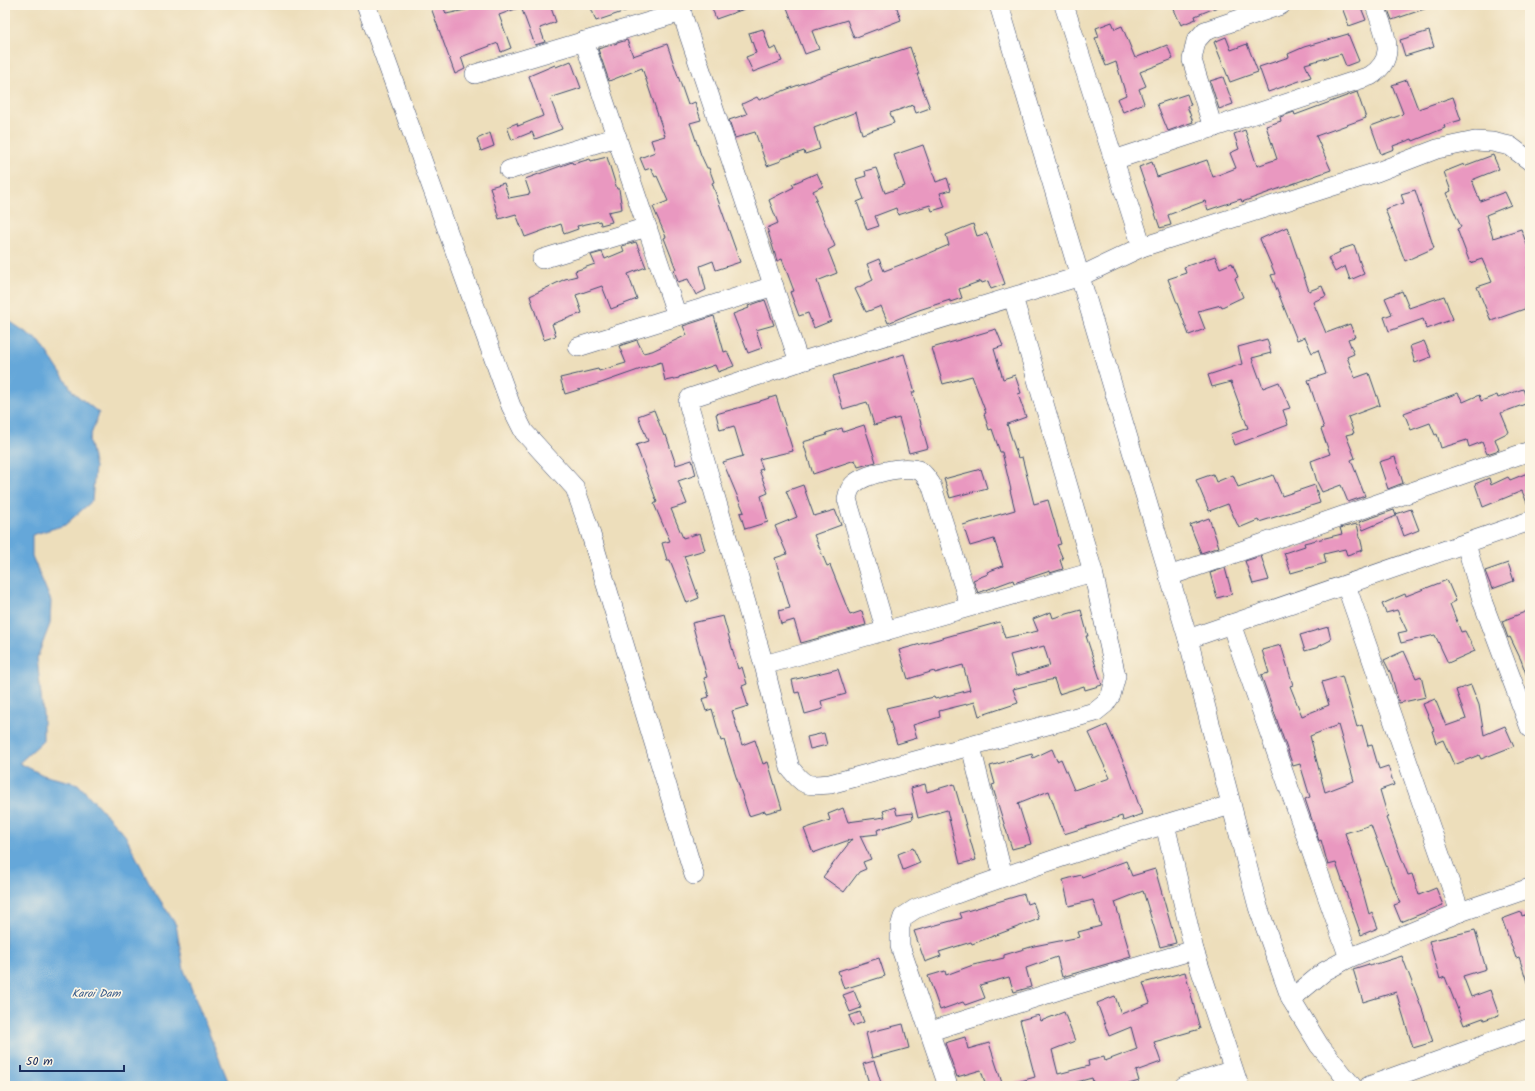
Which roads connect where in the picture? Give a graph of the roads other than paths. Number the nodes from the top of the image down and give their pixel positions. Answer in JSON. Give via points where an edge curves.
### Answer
{"nodes":[{"id":1,"x":366,"y":5,"type":"edge"},
{"id":2,"x":999,"y":5,"type":"edge"},
{"id":3,"x":1064,"y":5,"type":"edge"},
{"id":4,"x":1281,"y":5,"type":"edge"},
{"id":5,"x":1375,"y":5,"type":"edge"},
{"id":6,"x":680,"y":9,"type":"edge"},
{"id":7,"x":584,"y":41,"type":"junction"},
{"id":8,"x":475,"y":74,"type":"dead end"},
{"id":9,"x":1212,"y":128,"type":"junction"},
{"id":10,"x":617,"y":138,"type":"junction"},
{"id":11,"x":1114,"y":160,"type":"junction"},
{"id":12,"x":1530,"y":161,"type":"edge"},
{"id":13,"x":509,"y":170,"type":"dead end"},
{"id":14,"x":647,"y":227,"type":"junction"},
{"id":15,"x":1142,"y":247,"type":"junction"},
{"id":16,"x":542,"y":259,"type":"dead end"},
{"id":17,"x":1080,"y":276,"type":"junction"},
{"id":18,"x":774,"y":286,"type":"junction"},
{"id":19,"x":1013,"y":297,"type":"junction"},
{"id":20,"x":677,"y":316,"type":"junction"},
{"id":21,"x":578,"y":347,"type":"dead end"},
{"id":22,"x":799,"y":362,"type":"junction"},
{"id":23,"x":1530,"y":451,"type":"edge"},
{"id":24,"x":1530,"y":521,"type":"edge"},
{"id":25,"x":1466,"y":544,"type":"junction"},
{"id":26,"x":1093,"y":572,"type":"junction"},
{"id":27,"x":1169,"y":576,"type":"junction"},
{"id":28,"x":1346,"y":585,"type":"junction"},
{"id":29,"x":970,"y":606,"type":"junction"},
{"id":30,"x":1231,"y":624,"type":"junction"},
{"id":31,"x":886,"y":631,"type":"junction"},
{"id":32,"x":1188,"y":640,"type":"junction"},
{"id":33,"x":764,"y":665,"type":"junction"},
{"id":34,"x":1530,"y":728,"type":"edge"},
{"id":35,"x":971,"y":747,"type":"junction"},
{"id":36,"x":1232,"y":805,"type":"junction"},
{"id":37,"x":1165,"y":824,"type":"junction"},
{"id":38,"x":694,"y":875,"type":"dead end"},
{"id":39,"x":1003,"y":876,"type":"junction"},
{"id":40,"x":1530,"y":888,"type":"edge"},
{"id":41,"x":1460,"y":912,"type":"junction"},
{"id":42,"x":1194,"y":950,"type":"junction"},
{"id":43,"x":1349,"y":958,"type":"junction"},
{"id":44,"x":1291,"y":999,"type":"junction"},
{"id":45,"x":1530,"y":1028,"type":"edge"},
{"id":46,"x":931,"y":1031,"type":"junction"},
{"id":47,"x":1236,"y":1078,"type":"edge"},
{"id":48,"x":948,"y":1086,"type":"edge"},
{"id":49,"x":1184,"y":1086,"type":"edge"},
{"id":50,"x":1352,"y":1086,"type":"edge"},
{"id":51,"x":1369,"y":1086,"type":"edge"}],
"edges":[{"from":1,"to":38,"type":"street","via":[[511,406],[524,432],[575,488]]},
{"from":2,"to":17,"type":"street"},
{"from":3,"to":11,"type":"street"},
{"from":4,"to":9,"type":"street","via":[[1205,30],[1196,41],[1192,60]]},
{"from":5,"to":9,"type":"street","via":[[1388,44],[1385,63],[1379,70],[1370,76]]},
{"from":6,"to":7,"type":"street"},
{"from":6,"to":18,"type":"street"},
{"from":7,"to":8,"type":"street"},
{"from":7,"to":10,"type":"street"},
{"from":9,"to":11,"type":"street"},
{"from":10,"to":13,"type":"street"},
{"from":10,"to":14,"type":"street"},
{"from":11,"to":15,"type":"street"},
{"from":12,"to":15,"type":"street","via":[[1510,146],[1492,142],[1475,141],[1437,149],[1377,172]]},
{"from":14,"to":16,"type":"street"},
{"from":14,"to":20,"type":"street"},
{"from":15,"to":17,"type":"street"},
{"from":17,"to":19,"type":"street"},
{"from":17,"to":27,"type":"street"},
{"from":18,"to":20,"type":"street"},
{"from":18,"to":22,"type":"street"},
{"from":19,"to":22,"type":"street"},
{"from":19,"to":26,"type":"street"},
{"from":20,"to":21,"type":"street"},
{"from":22,"to":33,"type":"street","via":[[690,398],[688,402]]},
{"from":23,"to":27,"type":"street"},
{"from":24,"to":25,"type":"street"},
{"from":25,"to":28,"type":"street"},
{"from":25,"to":34,"type":"street","via":[[1483,603]]},
{"from":26,"to":29,"type":"street"},
{"from":26,"to":35,"type":"street","via":[[1116,676],[1111,695],[1105,704],[1095,712]]},
{"from":27,"to":32,"type":"street"},
{"from":28,"to":30,"type":"street"},
{"from":28,"to":41,"type":"street"},
{"from":29,"to":31,"type":"street"},
{"from":29,"to":31,"type":"street","via":[[931,484],[918,470],[904,468],[882,472],[854,484],[847,499]]},
{"from":30,"to":32,"type":"street"},
{"from":30,"to":43,"type":"street"},
{"from":31,"to":33,"type":"street"},
{"from":32,"to":36,"type":"street"},
{"from":33,"to":35,"type":"street","via":[[790,768],[799,780],[808,786],[830,784]]},
{"from":35,"to":39,"type":"street"},
{"from":36,"to":37,"type":"street"},
{"from":36,"to":44,"type":"street","via":[[1258,907]]},
{"from":37,"to":39,"type":"street"},
{"from":37,"to":42,"type":"street"},
{"from":39,"to":46,"type":"street","via":[[915,909],[903,916],[900,946]]},
{"from":40,"to":41,"type":"street"},
{"from":41,"to":43,"type":"street"},
{"from":42,"to":46,"type":"street"},
{"from":42,"to":47,"type":"street"},
{"from":43,"to":44,"type":"street","via":[[1324,971]]},
{"from":44,"to":50,"type":"street","via":[[1319,1045]]},
{"from":45,"to":51,"type":"street"},
{"from":46,"to":48,"type":"street"},
{"from":47,"to":49,"type":"street"}]}
